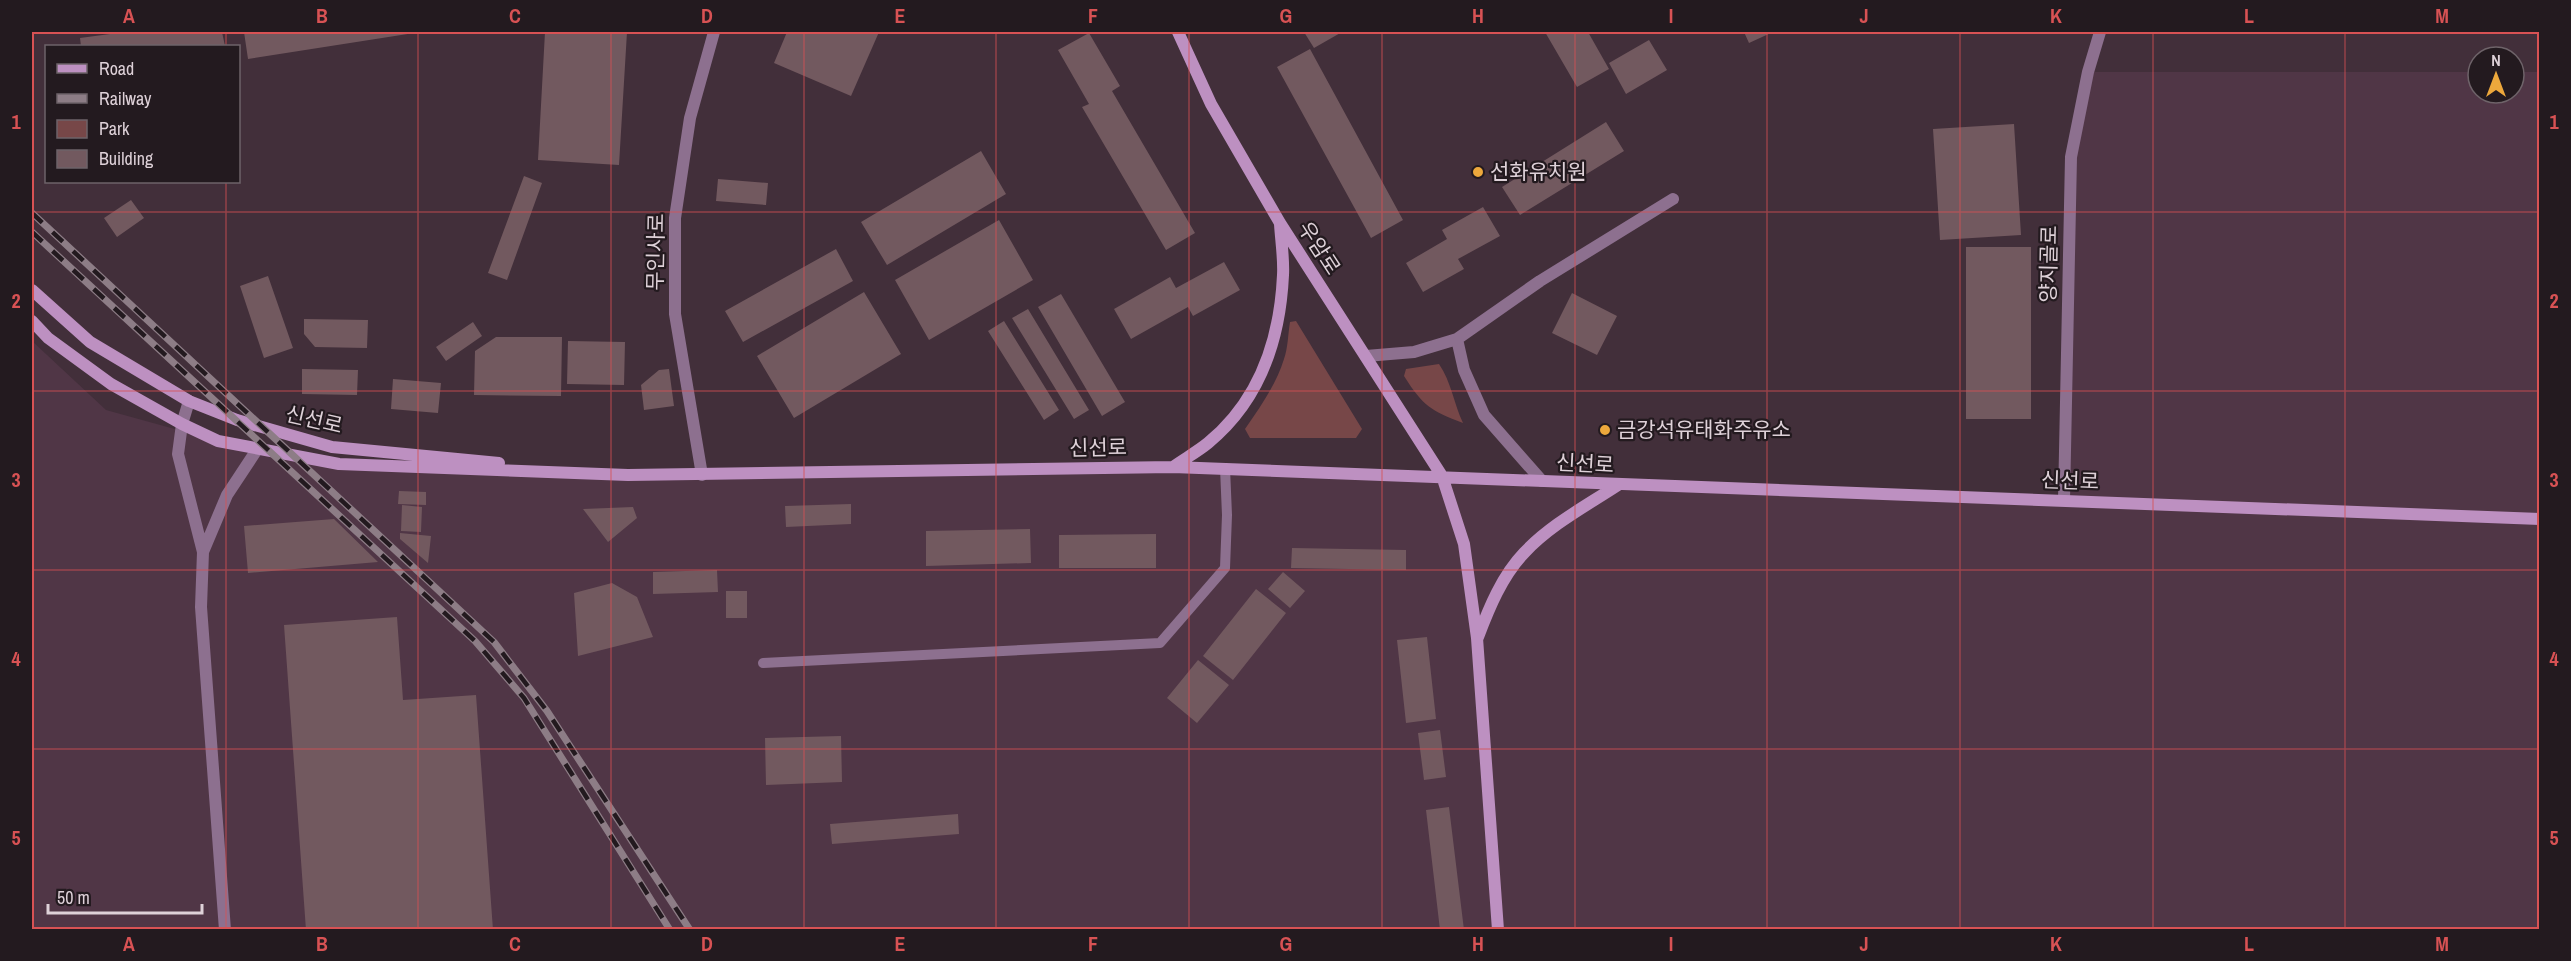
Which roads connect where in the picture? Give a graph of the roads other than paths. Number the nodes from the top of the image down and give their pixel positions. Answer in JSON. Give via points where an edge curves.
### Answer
{"nodes":[{"id":1,"x":714,"y":32,"type":"edge"},
{"id":2,"x":1178,"y":32,"type":"edge"},
{"id":3,"x":2100,"y":32,"type":"edge"},
{"id":4,"x":1672,"y":199,"type":"dead end"},
{"id":5,"x":1280,"y":223,"type":"junction"},
{"id":6,"x":32,"y":290,"type":"edge"},
{"id":7,"x":32,"y":321,"type":"edge"},
{"id":8,"x":1457,"y":339,"type":"junction"},
{"id":9,"x":1366,"y":356,"type":"junction"},
{"id":10,"x":189,"y":401,"type":"junction"},
{"id":11,"x":182,"y":424,"type":"junction"},
{"id":12,"x":258,"y":448,"type":"junction"},
{"id":13,"x":1173,"y":466,"type":"junction"},
{"id":14,"x":1225,"y":468,"type":"junction"},
{"id":15,"x":702,"y":475,"type":"junction"},
{"id":16,"x":628,"y":476,"type":"junction"},
{"id":17,"x":1442,"y":477,"type":"junction"},
{"id":18,"x":1542,"y":481,"type":"junction"},
{"id":19,"x":1618,"y":485,"type":"junction"},
{"id":20,"x":2064,"y":501,"type":"junction"},
{"id":21,"x":2540,"y":519,"type":"edge"},
{"id":22,"x":203,"y":552,"type":"junction"},
{"id":23,"x":1477,"y":638,"type":"junction"},
{"id":24,"x":763,"y":663,"type":"dead end"},
{"id":25,"x":225,"y":930,"type":"edge"},
{"id":26,"x":1498,"y":930,"type":"edge"}],
"edges":[{"from":1,"to":15,"type":"street","name":"무인사로","via":[[690,118],[675,218],[675,314]]},
{"from":2,"to":5,"type":"main road","name":"우암로","via":[[1211,104]]},
{"from":3,"to":20,"type":"street","name":"양지골로","via":[[2071,157]]},
{"from":4,"to":8,"type":"street","via":[[1540,281]]},
{"from":5,"to":9,"type":"main road","name":"우암로"},
{"from":5,"to":13,"type":"main road","via":[[1284,273],[1278,325],[1258,384],[1239,412],[1208,443]]},
{"from":6,"to":10,"type":"main road","name":"신선로","via":[[90,342]]},
{"from":7,"to":11,"type":"main road","name":"신선로","via":[[48,338],[111,384]]},
{"from":8,"to":9,"type":"street","via":[[1414,352]]},
{"from":8,"to":18,"type":"street","via":[[1464,370],[1484,415]]},
{"from":9,"to":17,"type":"main road","name":"우암로"},
{"from":10,"to":11,"type":"street"},
{"from":10,"to":16,"type":"main road","name":"신선로","via":[[237,420],[332,447]]},
{"from":11,"to":12,"type":"main road","name":"신선로","via":[[218,441]]},
{"from":11,"to":22,"type":"street","via":[[178,454]]},
{"from":12,"to":16,"type":"main road","name":"신선로","via":[[339,464]]},
{"from":12,"to":22,"type":"street","via":[[227,495]]},
{"from":13,"to":14,"type":"main road","name":"신선로"},
{"from":13,"to":15,"type":"main road","name":"신선로"},
{"from":14,"to":17,"type":"main road","name":"신선로"},
{"from":14,"to":24,"type":"lane","via":[[1225,568],[1160,643]]},
{"from":15,"to":16,"type":"main road","name":"신선로"},
{"from":17,"to":18,"type":"main road","name":"신선로"},
{"from":17,"to":23,"type":"main road","name":"우암로","via":[[1464,544]]},
{"from":18,"to":19,"type":"main road","name":"신선로"},
{"from":19,"to":20,"type":"main road","name":"신선로"},
{"from":19,"to":23,"type":"main road","via":[[1555,525],[1524,553],[1493,598]]},
{"from":20,"to":21,"type":"main road","name":"신선로"},
{"from":22,"to":25,"type":"street","via":[[201,607]]},
{"from":23,"to":26,"type":"main road","name":"우암로"}]}
